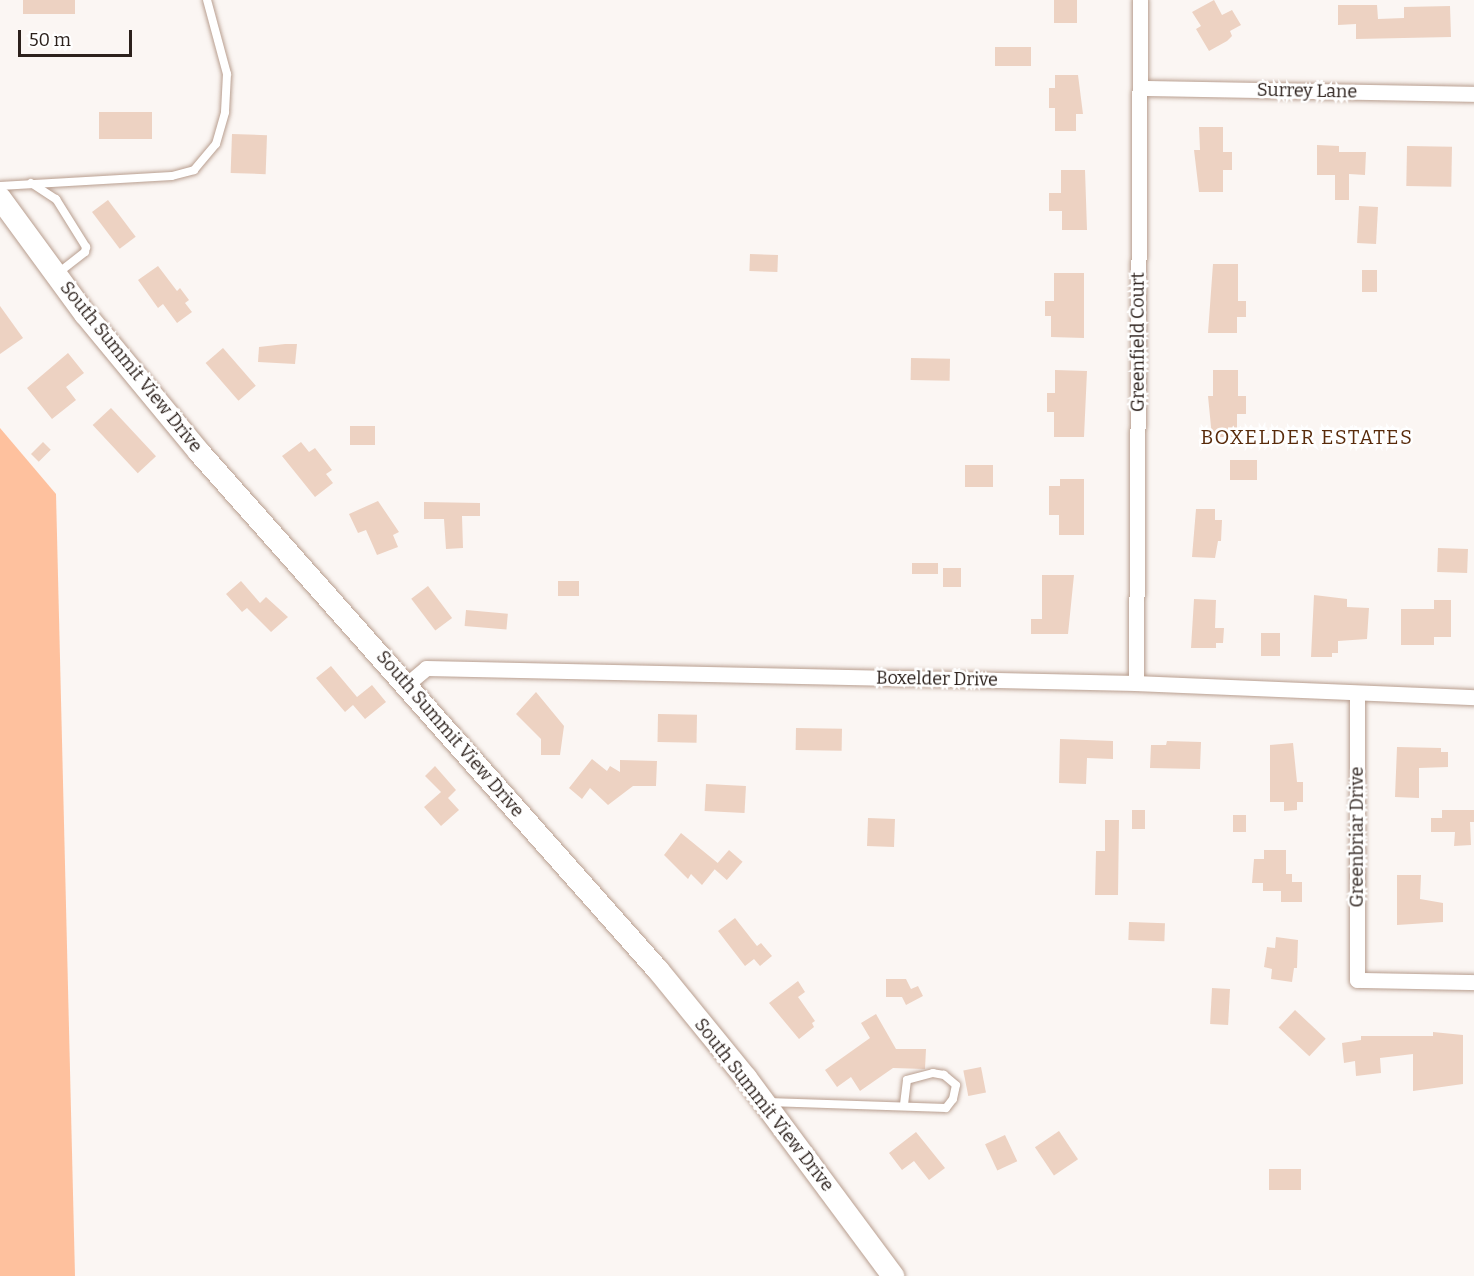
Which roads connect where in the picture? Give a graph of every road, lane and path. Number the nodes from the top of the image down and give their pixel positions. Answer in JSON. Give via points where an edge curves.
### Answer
{"nodes":[{"id":1,"x":207,"y":0,"type":"edge"},
{"id":2,"x":1140,"y":0,"type":"edge"},
{"id":3,"x":1140,"y":88,"type":"junction"},
{"id":4,"x":1474,"y":94,"type":"edge"},
{"id":5,"x":31,"y":183,"type":"junction"},
{"id":6,"x":0,"y":186,"type":"edge"},
{"id":7,"x":0,"y":198,"type":"edge"},
{"id":8,"x":56,"y":275,"type":"junction"},
{"id":9,"x":406,"y":684,"type":"junction"},
{"id":10,"x":1136,"y":684,"type":"junction"},
{"id":11,"x":1357,"y":694,"type":"junction"},
{"id":12,"x":1474,"y":697,"type":"edge"},
{"id":13,"x":1474,"y":982,"type":"edge"},
{"id":14,"x":764,"y":1101,"type":"junction"},
{"id":15,"x":904,"y":1106,"type":"junction"},
{"id":16,"x":893,"y":1276,"type":"edge"}],
"edges":[{"from":1,"to":5,"type":"lane","via":[[227,74],[225,112],[209,156],[194,170],[172,176]]},
{"from":2,"to":3,"type":"street","name":"Greenfield Court"},
{"from":3,"to":4,"type":"street","name":"Surrey Lane"},
{"from":3,"to":10,"type":"street","name":"Greenfield Court"},
{"from":5,"to":6,"type":"lane"},
{"from":5,"to":8,"type":"lane","via":[[56,199],[86,247]]},
{"from":7,"to":8,"type":"street","name":"South Summit View Drive"},
{"from":8,"to":9,"type":"street","name":"South Summit View Drive","via":[[199,452]]},
{"from":9,"to":10,"type":"street","name":"Boxelder Drive","via":[[426,668]]},
{"from":9,"to":14,"type":"street","name":"South Summit View Drive","via":[[658,970]]},
{"from":10,"to":11,"type":"street","name":"Boxelder Drive"},
{"from":11,"to":12,"type":"street","name":"Boxelder Drive"},
{"from":11,"to":13,"type":"street","name":"Greenbriar Drive","via":[[1357,980]]},
{"from":14,"to":15,"type":"lane"},
{"from":14,"to":16,"type":"street","name":"South Summit View Drive"},
{"from":15,"to":15,"type":"lane","via":[[946,1108],[956,1085],[944,1075],[933,1073],[907,1080]]}]}
